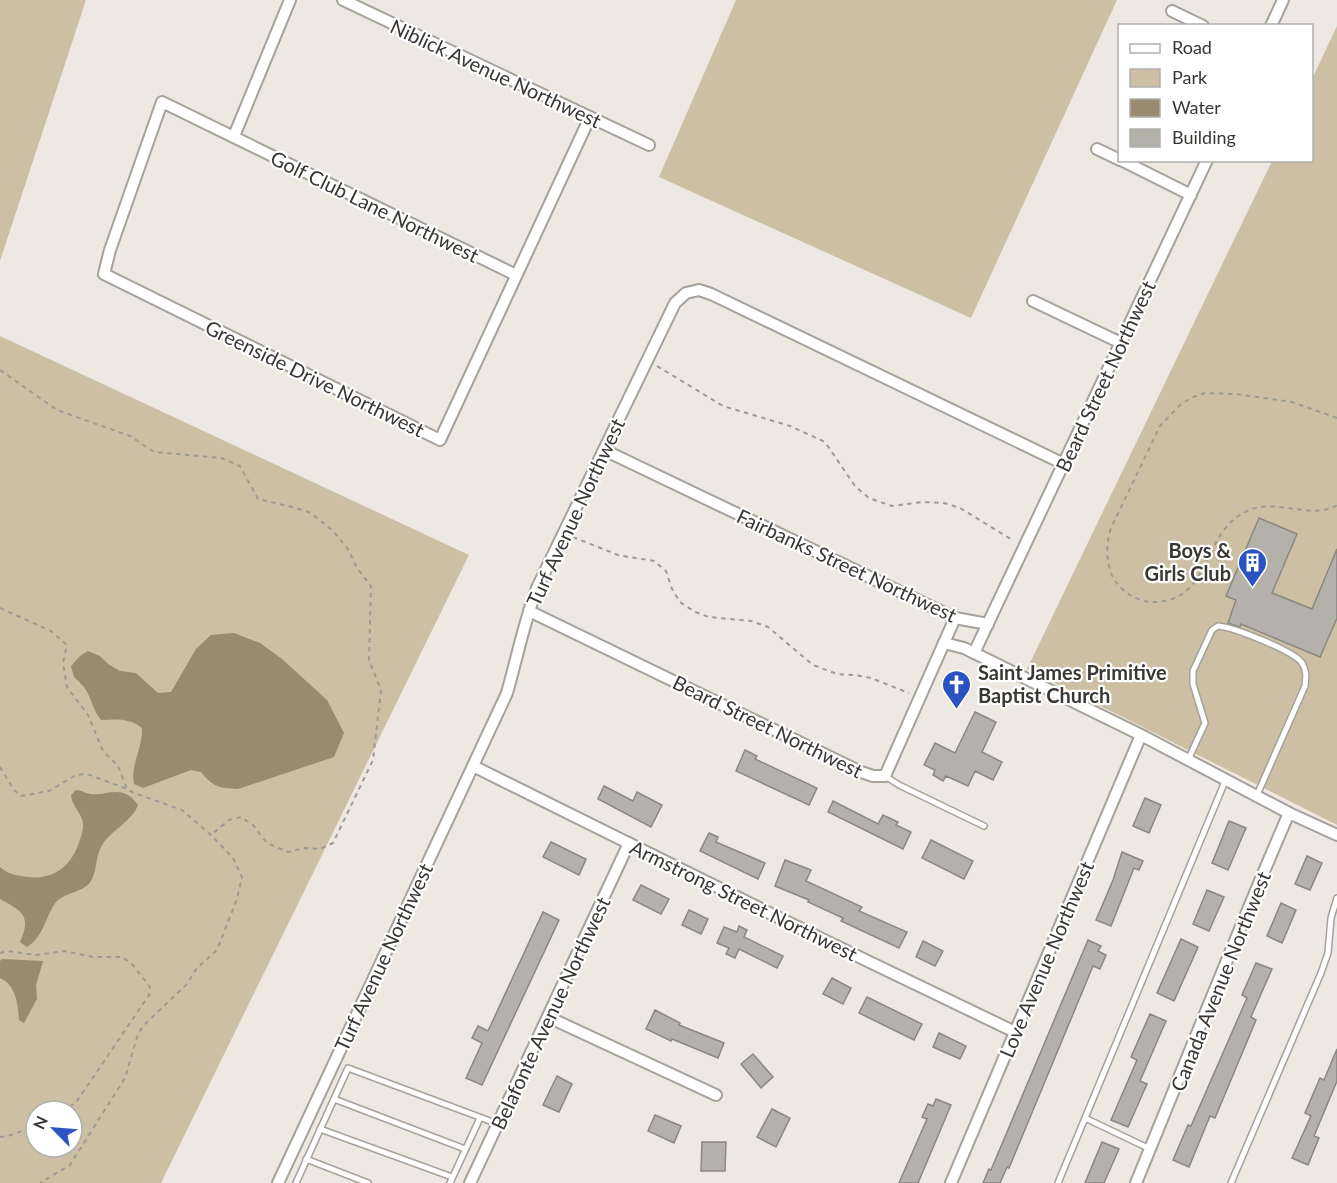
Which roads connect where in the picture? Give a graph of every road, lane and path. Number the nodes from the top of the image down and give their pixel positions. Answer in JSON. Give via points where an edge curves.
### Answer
{"nodes":[{"id":1,"x":290,"y":0,"type":"edge"},
{"id":2,"x":343,"y":0,"type":"edge"},
{"id":3,"x":1283,"y":0,"type":"edge"},
{"id":4,"x":1172,"y":11,"type":"dead end"},
{"id":5,"x":1199,"y":24,"type":"edge"},
{"id":6,"x":1272,"y":24,"type":"edge"},
{"id":7,"x":590,"y":117,"type":"junction"},
{"id":8,"x":234,"y":136,"type":"junction"},
{"id":9,"x":649,"y":145,"type":"dead end"},
{"id":10,"x":1097,"y":149,"type":"dead end"},
{"id":11,"x":1118,"y":159,"type":"edge"},
{"id":12,"x":1124,"y":162,"type":"edge"},
{"id":13,"x":1206,"y":162,"type":"edge"},
{"id":14,"x":1191,"y":195,"type":"junction"},
{"id":15,"x":516,"y":275,"type":"junction"},
{"id":16,"x":1034,"y":302,"type":"dead end"},
{"id":17,"x":1121,"y":343,"type":"junction"},
{"id":18,"x":646,"y":360,"type":"junction"},
{"id":19,"x":0,"y":370,"type":"edge"},
{"id":20,"x":1337,"y":418,"type":"edge"},
{"id":21,"x":604,"y":450,"type":"junction"},
{"id":22,"x":1064,"y":464,"type":"junction"},
{"id":23,"x":1337,"y":505,"type":"edge"},
{"id":24,"x":564,"y":533,"type":"junction"},
{"id":25,"x":1024,"y":546,"type":"junction"},
{"id":26,"x":0,"y":608,"type":"edge"},
{"id":27,"x":529,"y":611,"type":"junction"},
{"id":28,"x":955,"y":618,"type":"junction"},
{"id":29,"x":988,"y":624,"type":"junction"},
{"id":30,"x":945,"y":643,"type":"junction"},
{"id":31,"x":974,"y":653,"type":"junction"},
{"id":32,"x":920,"y":698,"type":"junction"},
{"id":33,"x":1141,"y":735,"type":"junction"},
{"id":34,"x":1188,"y":760,"type":"junction"},
{"id":35,"x":473,"y":766,"type":"junction"},
{"id":36,"x":0,"y":767,"type":"edge"},
{"id":37,"x":885,"y":776,"type":"junction"},
{"id":38,"x":1226,"y":779,"type":"junction"},
{"id":39,"x":127,"y":789,"type":"junction"},
{"id":40,"x":1257,"y":795,"type":"junction"},
{"id":41,"x":1289,"y":813,"type":"junction"},
{"id":42,"x":984,"y":826,"type":"dead end"},
{"id":43,"x":212,"y":835,"type":"junction"},
{"id":44,"x":1337,"y":835,"type":"edge"},
{"id":45,"x":629,"y":843,"type":"junction"},
{"id":46,"x":1337,"y":898,"type":"edge"},
{"id":47,"x":0,"y":953,"type":"edge"},
{"id":48,"x":548,"y":1017,"type":"junction"},
{"id":49,"x":1015,"y":1032,"type":"junction"},
{"id":50,"x":333,"y":1064,"type":"junction"},
{"id":51,"x":348,"y":1068,"type":"junction"},
{"id":52,"x":716,"y":1095,"type":"dead end"},
{"id":53,"x":78,"y":1099,"type":"edge"},
{"id":54,"x":334,"y":1100,"type":"junction"},
{"id":55,"x":480,"y":1118,"type":"junction"},
{"id":56,"x":1085,"y":1118,"type":"junction"},
{"id":57,"x":498,"y":1124,"type":"junction"},
{"id":58,"x":320,"y":1129,"type":"junction"},
{"id":59,"x":24,"y":1130,"type":"edge"},
{"id":60,"x":0,"y":1137,"type":"edge"},
{"id":61,"x":465,"y":1149,"type":"junction"},
{"id":62,"x":1150,"y":1149,"type":"junction"},
{"id":63,"x":306,"y":1159,"type":"junction"},
{"id":64,"x":451,"y":1180,"type":"edge"},
{"id":65,"x":40,"y":1183,"type":"edge"},
{"id":66,"x":278,"y":1183,"type":"edge"},
{"id":67,"x":296,"y":1183,"type":"edge"},
{"id":68,"x":368,"y":1183,"type":"edge"},
{"id":69,"x":470,"y":1183,"type":"edge"},
{"id":70,"x":951,"y":1183,"type":"edge"},
{"id":71,"x":1058,"y":1183,"type":"edge"},
{"id":72,"x":1136,"y":1183,"type":"edge"},
{"id":73,"x":1231,"y":1183,"type":"edge"}],
"edges":[{"from":1,"to":8,"type":"street"},
{"from":2,"to":7,"type":"street","name":"Niblick Avenue Northwest"},
{"from":3,"to":6,"type":"street"},
{"from":4,"to":5,"type":"street"},
{"from":7,"to":9,"type":"street","name":"Niblick Avenue Northwest"},
{"from":7,"to":15,"type":"street","name":"Greenside Drive Northwest"},
{"from":8,"to":15,"type":"street","name":"Golf Club Lane Northwest"},
{"from":8,"to":15,"type":"street","name":"Greenside Drive Northwest","via":[[162,102],[104,274],[440,440]]},
{"from":10,"to":11,"type":"street"},
{"from":12,"to":14,"type":"street"},
{"from":13,"to":14,"type":"street","name":"Beard Street Northwest"},
{"from":14,"to":17,"type":"street","name":"Beard Street Northwest"},
{"from":16,"to":17,"type":"street"},
{"from":17,"to":22,"type":"street","name":"Beard Street Northwest"},
{"from":18,"to":21,"type":"street","name":"Turf Avenue Northwest"},
{"from":18,"to":22,"type":"street","name":"Turf Avenue Northwest","via":[[675,303],[686,293],[699,290]]},
{"from":18,"to":25,"type":"path","via":[[723,406],[790,426],[825,442],[855,486],[869,498],[892,506],[944,503],[960,508]]},
{"from":19,"to":43,"type":"path","via":[[57,410],[130,436],[154,452],[221,458],[240,466],[258,499],[311,513],[333,531],[371,586],[369,660],[381,690],[373,760],[333,843],[320,849],[288,852],[267,843],[241,817],[229,820]]},
{"from":20,"to":23,"type":"path","via":[[1292,402],[1222,393],[1192,397],[1160,426],[1111,528],[1107,559],[1112,575],[1126,593],[1148,602],[1169,600],[1191,588],[1221,532],[1245,512],[1265,506],[1326,511]]},
{"from":21,"to":24,"type":"street","name":"Turf Avenue Northwest"},
{"from":21,"to":28,"type":"street","name":"Fairbanks Street Northwest"},
{"from":22,"to":25,"type":"street","name":"Beard Street Northwest"},
{"from":24,"to":27,"type":"street","name":"Turf Avenue Northwest"},
{"from":24,"to":32,"type":"path","via":[[618,555],[654,561],[666,572],[680,602],[695,612],[768,627],[813,665],[837,675],[871,678]]},
{"from":25,"to":29,"type":"street","name":"Beard Street Northwest"},
{"from":26,"to":39,"type":"path","via":[[51,631],[67,645],[63,663],[67,687],[88,715],[103,751],[118,766]]},
{"from":27,"to":35,"type":"street","name":"Turf Avenue Northwest","via":[[507,693]]},
{"from":27,"to":37,"type":"street","name":"Beard Street Northwest","via":[[861,772]]},
{"from":28,"to":29,"type":"street","name":"Fairbanks Street Northwest"},
{"from":28,"to":30,"type":"street","name":"Beard Street Northwest"},
{"from":29,"to":31,"type":"street"},
{"from":30,"to":31,"type":"street"},
{"from":30,"to":32,"type":"street","name":"Beard Street Northwest"},
{"from":31,"to":33,"type":"street"},
{"from":32,"to":37,"type":"street","name":"Beard Street Northwest"},
{"from":33,"to":34,"type":"street"},
{"from":33,"to":49,"type":"street","name":"Love Avenue Northwest"},
{"from":34,"to":38,"type":"street"},
{"from":34,"to":40,"type":"lane","via":[[1206,723],[1193,684],[1193,671],[1212,630],[1218,626],[1237,630],[1292,654],[1306,673],[1305,686]]},
{"from":35,"to":45,"type":"street","name":"Armstrong Street Northwest"},
{"from":35,"to":50,"type":"street","name":"Turf Avenue Northwest"},
{"from":36,"to":39,"type":"path","via":[[21,796],[50,791],[76,775],[87,774]]},
{"from":37,"to":42,"type":"lane"},
{"from":38,"to":40,"type":"street"},
{"from":38,"to":56,"type":"lane"},
{"from":39,"to":43,"type":"path","via":[[182,810]]},
{"from":40,"to":41,"type":"street"},
{"from":41,"to":44,"type":"street"},
{"from":41,"to":62,"type":"street","name":"Canada Avenue Northwest"},
{"from":43,"to":65,"type":"path","via":[[242,877],[217,950],[143,1026],[125,1078],[69,1165]]},
{"from":45,"to":48,"type":"street","name":"Belafonte Avenue Northwest"},
{"from":45,"to":49,"type":"street","name":"Armstrong Street Northwest"},
{"from":46,"to":73,"type":"lane","via":[[1321,973]]},
{"from":47,"to":53,"type":"path","via":[[36,955],[64,951],[122,957],[150,987],[149,995]]},
{"from":48,"to":52,"type":"street"},
{"from":48,"to":57,"type":"street","name":"Belafonte Avenue Northwest"},
{"from":49,"to":70,"type":"street","name":"Love Avenue Northwest"},
{"from":50,"to":51,"type":"lane"},
{"from":50,"to":66,"type":"street","name":"Turf Avenue Northwest"},
{"from":51,"to":54,"type":"lane"},
{"from":51,"to":55,"type":"lane"},
{"from":54,"to":58,"type":"lane"},
{"from":54,"to":61,"type":"lane"},
{"from":55,"to":57,"type":"lane"},
{"from":55,"to":61,"type":"lane"},
{"from":56,"to":62,"type":"lane"},
{"from":56,"to":71,"type":"lane"},
{"from":57,"to":69,"type":"street","name":"Belafonte Avenue Northwest"},
{"from":58,"to":63,"type":"lane"},
{"from":58,"to":64,"type":"lane"},
{"from":59,"to":60,"type":"path"},
{"from":61,"to":64,"type":"lane"},
{"from":62,"to":72,"type":"street","name":"Canada Avenue Northwest"},
{"from":63,"to":67,"type":"lane"},
{"from":63,"to":68,"type":"lane"}]}
